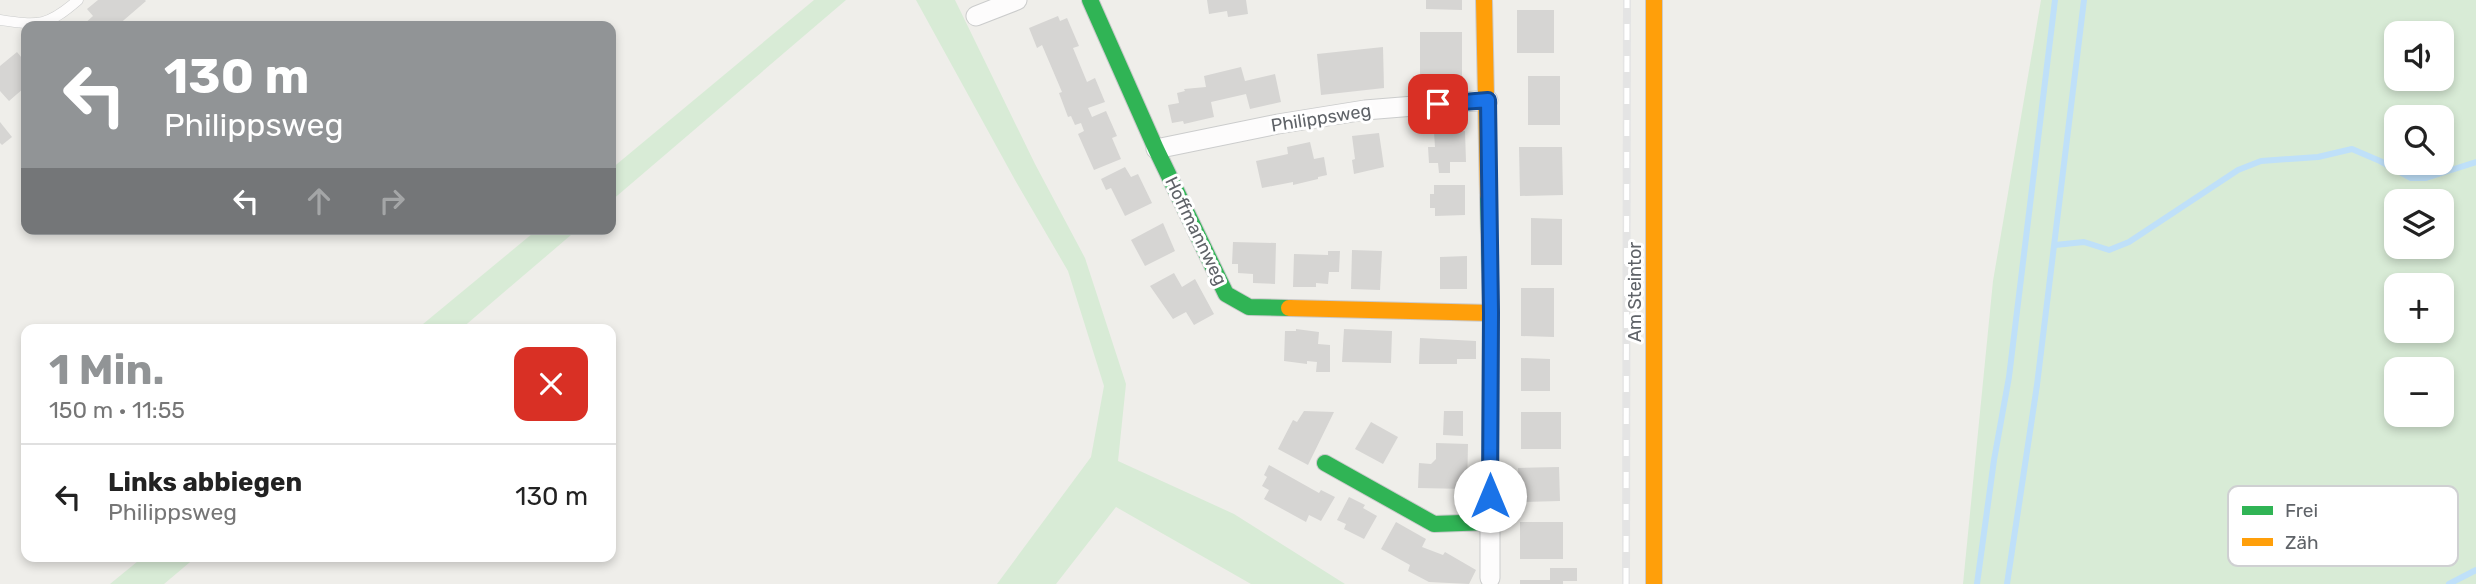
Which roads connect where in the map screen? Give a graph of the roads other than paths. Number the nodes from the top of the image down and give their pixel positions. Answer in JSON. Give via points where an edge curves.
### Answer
{"nodes":[{"id":1,"x":78,"y":0,"type":"edge"},
{"id":2,"x":1017,"y":0,"type":"edge"},
{"id":3,"x":1090,"y":0,"type":"edge"},
{"id":4,"x":1484,"y":0,"type":"edge"},
{"id":5,"x":1654,"y":0,"type":"edge"},
{"id":6,"x":976,"y":16,"type":"dead end"},
{"id":7,"x":0,"y":20,"type":"edge"},
{"id":8,"x":47,"y":21,"type":"edge"},
{"id":9,"x":21,"y":22,"type":"edge"},
{"id":10,"x":1488,"y":100,"type":"junction"},
{"id":11,"x":1156,"y":149,"type":"junction"},
{"id":12,"x":1491,"y":313,"type":"junction"},
{"id":13,"x":1325,"y":463,"type":"dead end"},
{"id":14,"x":1490,"y":522,"type":"junction"},
{"id":15,"x":1490,"y":578,"type":"dead end"},
{"id":16,"x":1654,"y":584,"type":"edge"}],
"edges":[{"from":1,"to":8,"type":"lane"},
{"from":2,"to":6,"type":"street"},
{"from":3,"to":11,"type":"street","name":"Hoffmannweg"},
{"from":4,"to":10,"type":"street"},
{"from":5,"to":16,"type":"street","name":"Am Steintor"},
{"from":7,"to":9,"type":"lane"},
{"from":10,"to":11,"type":"street","name":"Philippsweg","via":[[1365,110]]},
{"from":10,"to":12,"type":"street"},
{"from":11,"to":12,"type":"street","name":"Hoffmannweg","via":[[1226,294],[1249,307]]},
{"from":12,"to":14,"type":"street"},
{"from":13,"to":14,"type":"street","via":[[1434,524]]},
{"from":14,"to":15,"type":"street"}]}
